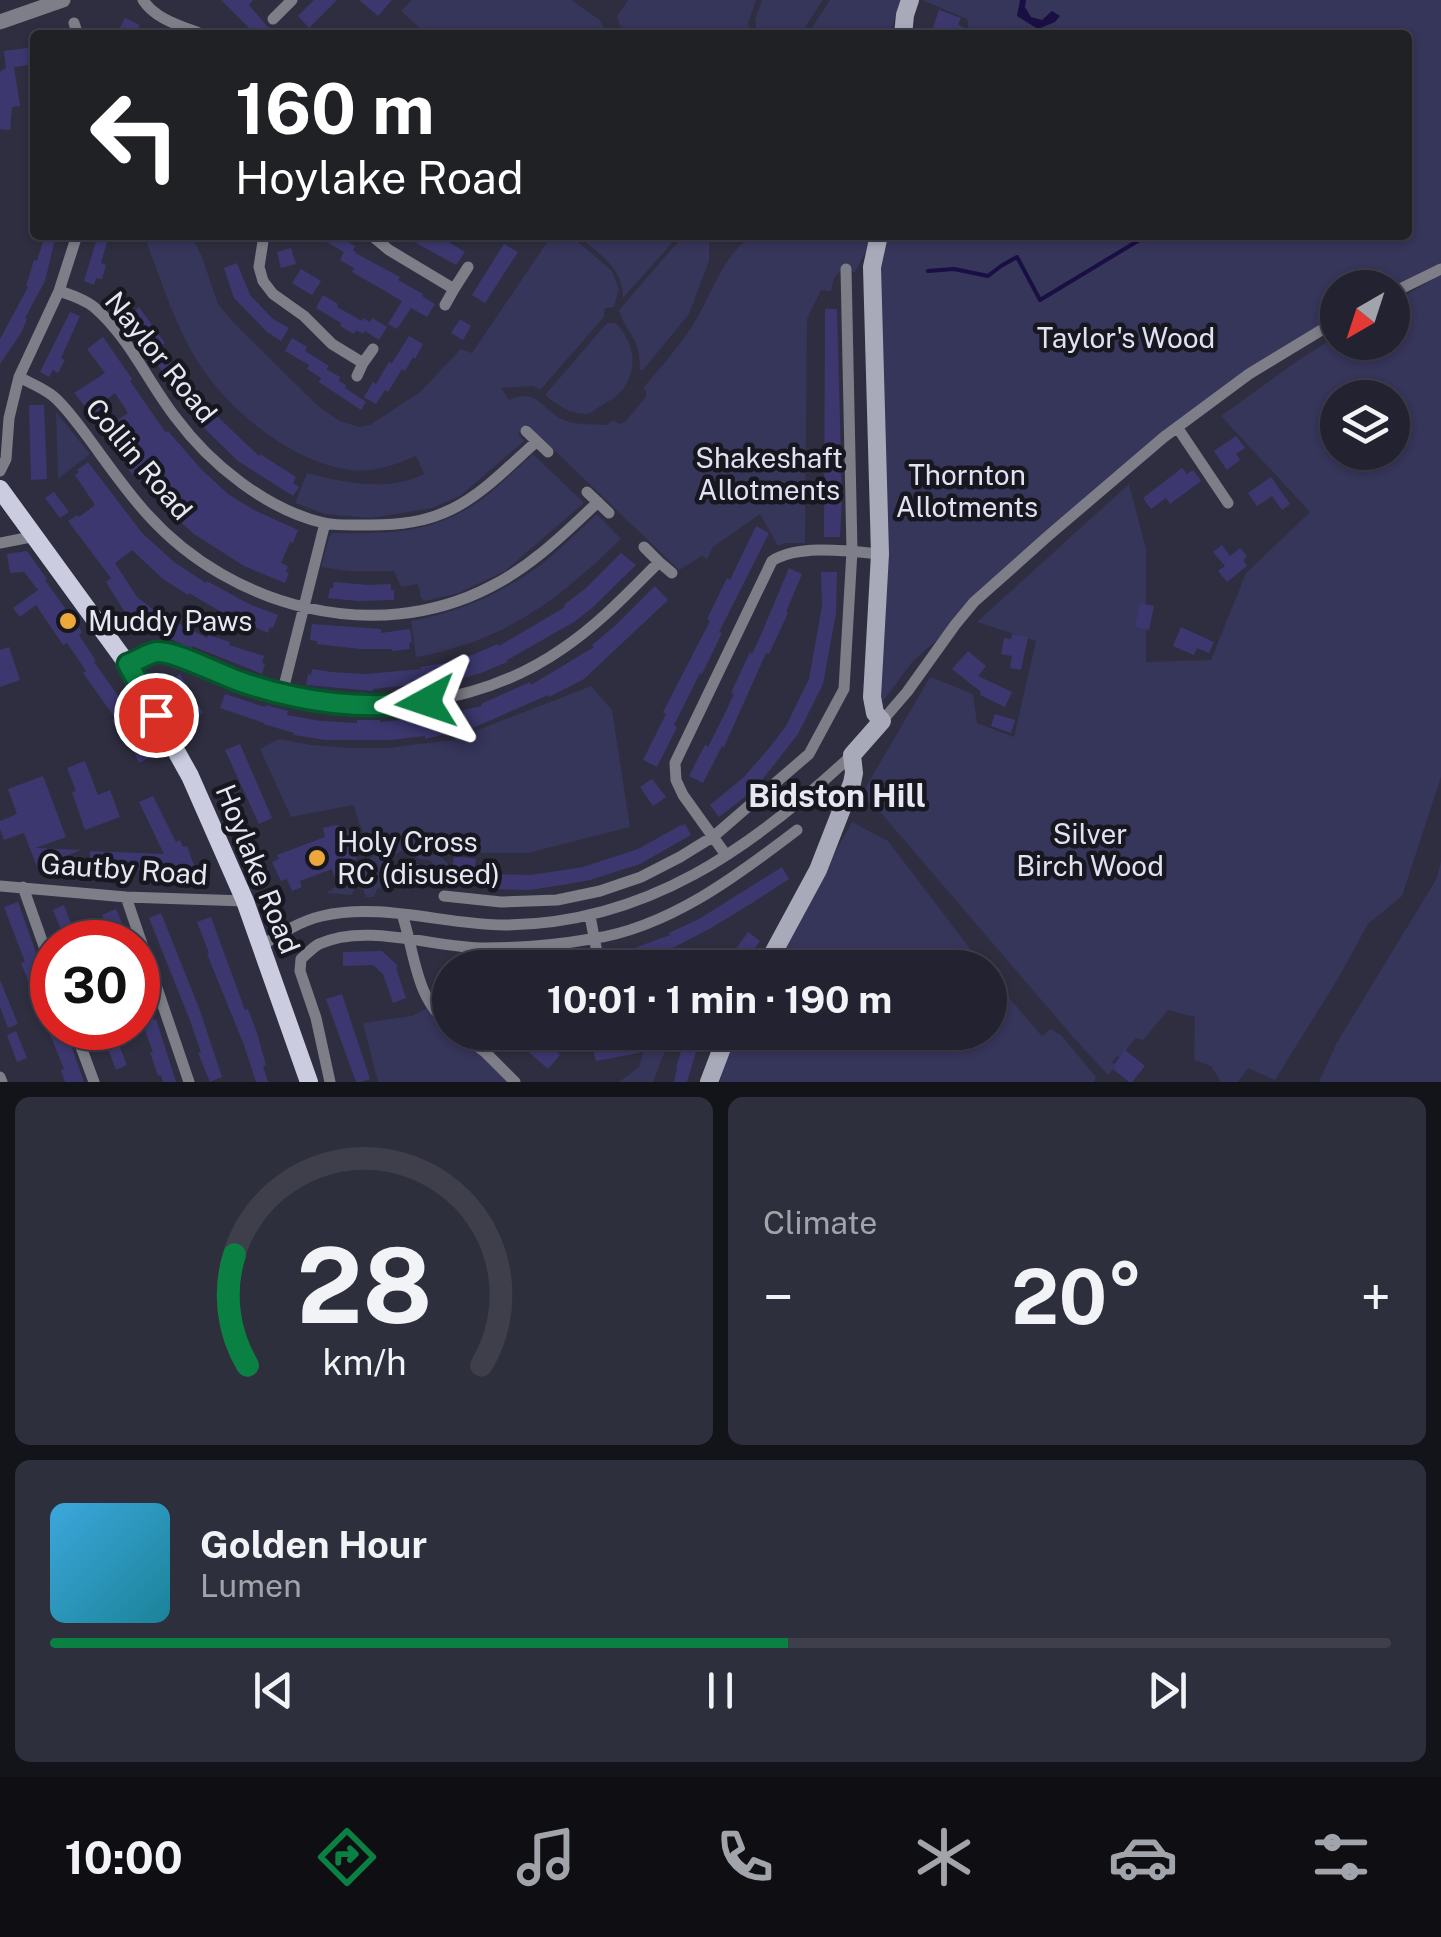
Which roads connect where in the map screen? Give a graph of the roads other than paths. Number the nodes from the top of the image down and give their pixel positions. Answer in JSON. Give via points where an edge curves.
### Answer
{"nodes":[{"id":1,"x":61,"y":0,"type":"edge"},
{"id":2,"x":143,"y":0,"type":"edge"},
{"id":3,"x":910,"y":0,"type":"edge"},
{"id":4,"x":284,"y":3,"type":"edge"},
{"id":5,"x":274,"y":19,"type":"dead end"},
{"id":6,"x":0,"y":22,"type":"edge"},
{"id":7,"x":179,"y":30,"type":"edge"},
{"id":8,"x":904,"y":30,"type":"edge"},
{"id":9,"x":75,"y":240,"type":"edge"},
{"id":10,"x":263,"y":240,"type":"edge"},
{"id":11,"x":380,"y":240,"type":"edge"},
{"id":12,"x":878,"y":240,"type":"edge"},
{"id":13,"x":468,"y":266,"type":"dead end"},
{"id":14,"x":846,"y":269,"type":"dead end"},
{"id":15,"x":1441,"y":270,"type":"edge"},
{"id":16,"x":1410,"y":285,"type":"edge"},
{"id":17,"x":454,"y":289,"type":"junction"},
{"id":18,"x":59,"y":290,"type":"junction"},
{"id":19,"x":444,"y":305,"type":"dead end"},
{"id":20,"x":1320,"y":331,"type":"edge"},
{"id":21,"x":374,"y":348,"type":"dead end"},
{"id":22,"x":363,"y":363,"type":"junction"},
{"id":23,"x":356,"y":376,"type":"dead end"},
{"id":24,"x":19,"y":377,"type":"junction"},
{"id":25,"x":1177,"y":427,"type":"junction"},
{"id":26,"x":526,"y":431,"type":"dead end"},
{"id":27,"x":536,"y":442,"type":"junction"},
{"id":28,"x":548,"y":452,"type":"dead end"},
{"id":29,"x":0,"y":472,"type":"edge"},
{"id":30,"x":0,"y":488,"type":"edge"},
{"id":31,"x":587,"y":492,"type":"dead end"},
{"id":32,"x":598,"y":502,"type":"junction"},
{"id":33,"x":1228,"y":503,"type":"dead end"},
{"id":34,"x":609,"y":513,"type":"dead end"},
{"id":35,"x":325,"y":523,"type":"junction"},
{"id":36,"x":36,"y":536,"type":"junction"},
{"id":37,"x":0,"y":543,"type":"edge"},
{"id":38,"x":644,"y":546,"type":"dead end"},
{"id":39,"x":852,"y":551,"type":"junction"},
{"id":40,"x":880,"y":554,"type":"junction"},
{"id":41,"x":659,"y":562,"type":"junction"},
{"id":42,"x":672,"y":573,"type":"dead end"},
{"id":43,"x":303,"y":608,"type":"junction"},
{"id":44,"x":128,"y":664,"type":"junction"},
{"id":45,"x":282,"y":694,"type":"junction"},
{"id":46,"x":882,"y":721,"type":"junction"},
{"id":47,"x":852,"y":754,"type":"junction"},
{"id":48,"x":798,"y":830,"type":"dead end"},
{"id":49,"x":714,"y":836,"type":"junction"},
{"id":50,"x":726,"y":854,"type":"junction"},
{"id":51,"x":0,"y":886,"type":"edge"},
{"id":52,"x":22,"y":887,"type":"junction"},
{"id":53,"x":126,"y":896,"type":"junction"},
{"id":54,"x":444,"y":896,"type":"dead end"},
{"id":55,"x":246,"y":901,"type":"junction"},
{"id":56,"x":402,"y":914,"type":"junction"},
{"id":57,"x":590,"y":916,"type":"junction"},
{"id":58,"x":34,"y":920,"type":"edge"},
{"id":59,"x":594,"y":939,"type":"junction"},
{"id":60,"x":411,"y":940,"type":"junction"},
{"id":61,"x":260,"y":946,"type":"junction"},
{"id":62,"x":596,"y":950,"type":"edge"},
{"id":63,"x":775,"y":950,"type":"edge"},
{"id":64,"x":432,"y":1009,"type":"edge"},
{"id":65,"x":82,"y":1050,"type":"edge"},
{"id":66,"x":482,"y":1050,"type":"edge"},
{"id":67,"x":721,"y":1050,"type":"edge"},
{"id":68,"x":94,"y":1082,"type":"edge"},
{"id":69,"x":189,"y":1082,"type":"edge"},
{"id":70,"x":309,"y":1082,"type":"edge"},
{"id":71,"x":330,"y":1082,"type":"edge"},
{"id":72,"x":515,"y":1082,"type":"edge"},
{"id":73,"x":709,"y":1082,"type":"edge"}],
"edges":[{"from":1,"to":6,"type":"street"},
{"from":2,"to":7,"type":"street"},
{"from":3,"to":8,"type":"main road"},
{"from":4,"to":5,"type":"street"},
{"from":9,"to":18,"type":"street"},
{"from":10,"to":22,"type":"street","via":[[262,282],[321,336]]},
{"from":11,"to":17,"type":"street"},
{"from":12,"to":40,"type":"main road","via":[[872,267]]},
{"from":13,"to":17,"type":"street"},
{"from":14,"to":39,"type":"street"},
{"from":15,"to":16,"type":"street"},
{"from":17,"to":19,"type":"street"},
{"from":18,"to":24,"type":"street"},
{"from":18,"to":35,"type":"street","name":"Naylor Road","via":[[92,306],[116,331],[199,446],[282,507]]},
{"from":20,"to":25,"type":"street"},
{"from":21,"to":22,"type":"street"},
{"from":22,"to":23,"type":"street"},
{"from":24,"to":29,"type":"street"},
{"from":24,"to":43,"type":"street","name":"Collin Road","via":[[54,396],[173,540],[250,589]]},
{"from":25,"to":33,"type":"street"},
{"from":25,"to":46,"type":"street","via":[[974,602]]},
{"from":26,"to":27,"type":"street"},
{"from":27,"to":28,"type":"street"},
{"from":27,"to":35,"type":"street","name":"Naylor Road","via":[[468,500],[434,516],[392,524]]},
{"from":30,"to":36,"type":"main road","name":"Hoylake Road"},
{"from":31,"to":32,"type":"street"},
{"from":32,"to":34,"type":"street"},
{"from":32,"to":43,"type":"street","name":"Collin Road","via":[[534,560],[453,603],[376,616]]},
{"from":35,"to":43,"type":"street"},
{"from":36,"to":37,"type":"street"},
{"from":36,"to":44,"type":"main road","name":"Hoylake Road"},
{"from":38,"to":41,"type":"street"},
{"from":39,"to":40,"type":"street"},
{"from":39,"to":49,"type":"street","via":[[844,690],[809,754]]},
{"from":39,"to":49,"type":"street","via":[[798,551],[772,562],[675,763],[684,795]]},
{"from":40,"to":46,"type":"main road","via":[[872,697]]},
{"from":41,"to":42,"type":"street"},
{"from":41,"to":45,"type":"street","via":[[565,648],[491,685],[390,706]]},
{"from":43,"to":45,"type":"street"},
{"from":44,"to":45,"type":"street","via":[[168,654]]},
{"from":44,"to":55,"type":"main road","name":"Hoylake Road","via":[[190,776]]},
{"from":46,"to":47,"type":"main road"},
{"from":47,"to":50,"type":"street"},
{"from":47,"to":63,"type":"main road","via":[[852,783],[818,870]]},
{"from":48,"to":59,"type":"street","via":[[697,898],[652,922]]},
{"from":49,"to":50,"type":"street"},
{"from":49,"to":54,"type":"street","via":[[641,877],[579,896],[501,902]]},
{"from":50,"to":57,"type":"street","via":[[682,882]]},
{"from":51,"to":52,"type":"street","name":"Gautby Road"},
{"from":52,"to":53,"type":"street","name":"Gautby Road"},
{"from":52,"to":58,"type":"street"},
{"from":53,"to":55,"type":"street","name":"Gautby Road"},
{"from":53,"to":69,"type":"street"},
{"from":55,"to":61,"type":"main road","name":"Hoylake Road"},
{"from":56,"to":57,"type":"street","via":[[500,925]]},
{"from":56,"to":60,"type":"street"},
{"from":56,"to":61,"type":"street","via":[[319,917]]},
{"from":57,"to":59,"type":"street"},
{"from":59,"to":60,"type":"street","via":[[483,948]]},
{"from":59,"to":62,"type":"street"},
{"from":60,"to":64,"type":"street"},
{"from":60,"to":71,"type":"street","name":"Hoylake Road","via":[[356,935],[318,944],[302,959]]},
{"from":61,"to":70,"type":"main road","name":"Hoylake Road"},
{"from":65,"to":68,"type":"street"},
{"from":66,"to":72,"type":"street"},
{"from":67,"to":73,"type":"main road"}]}
